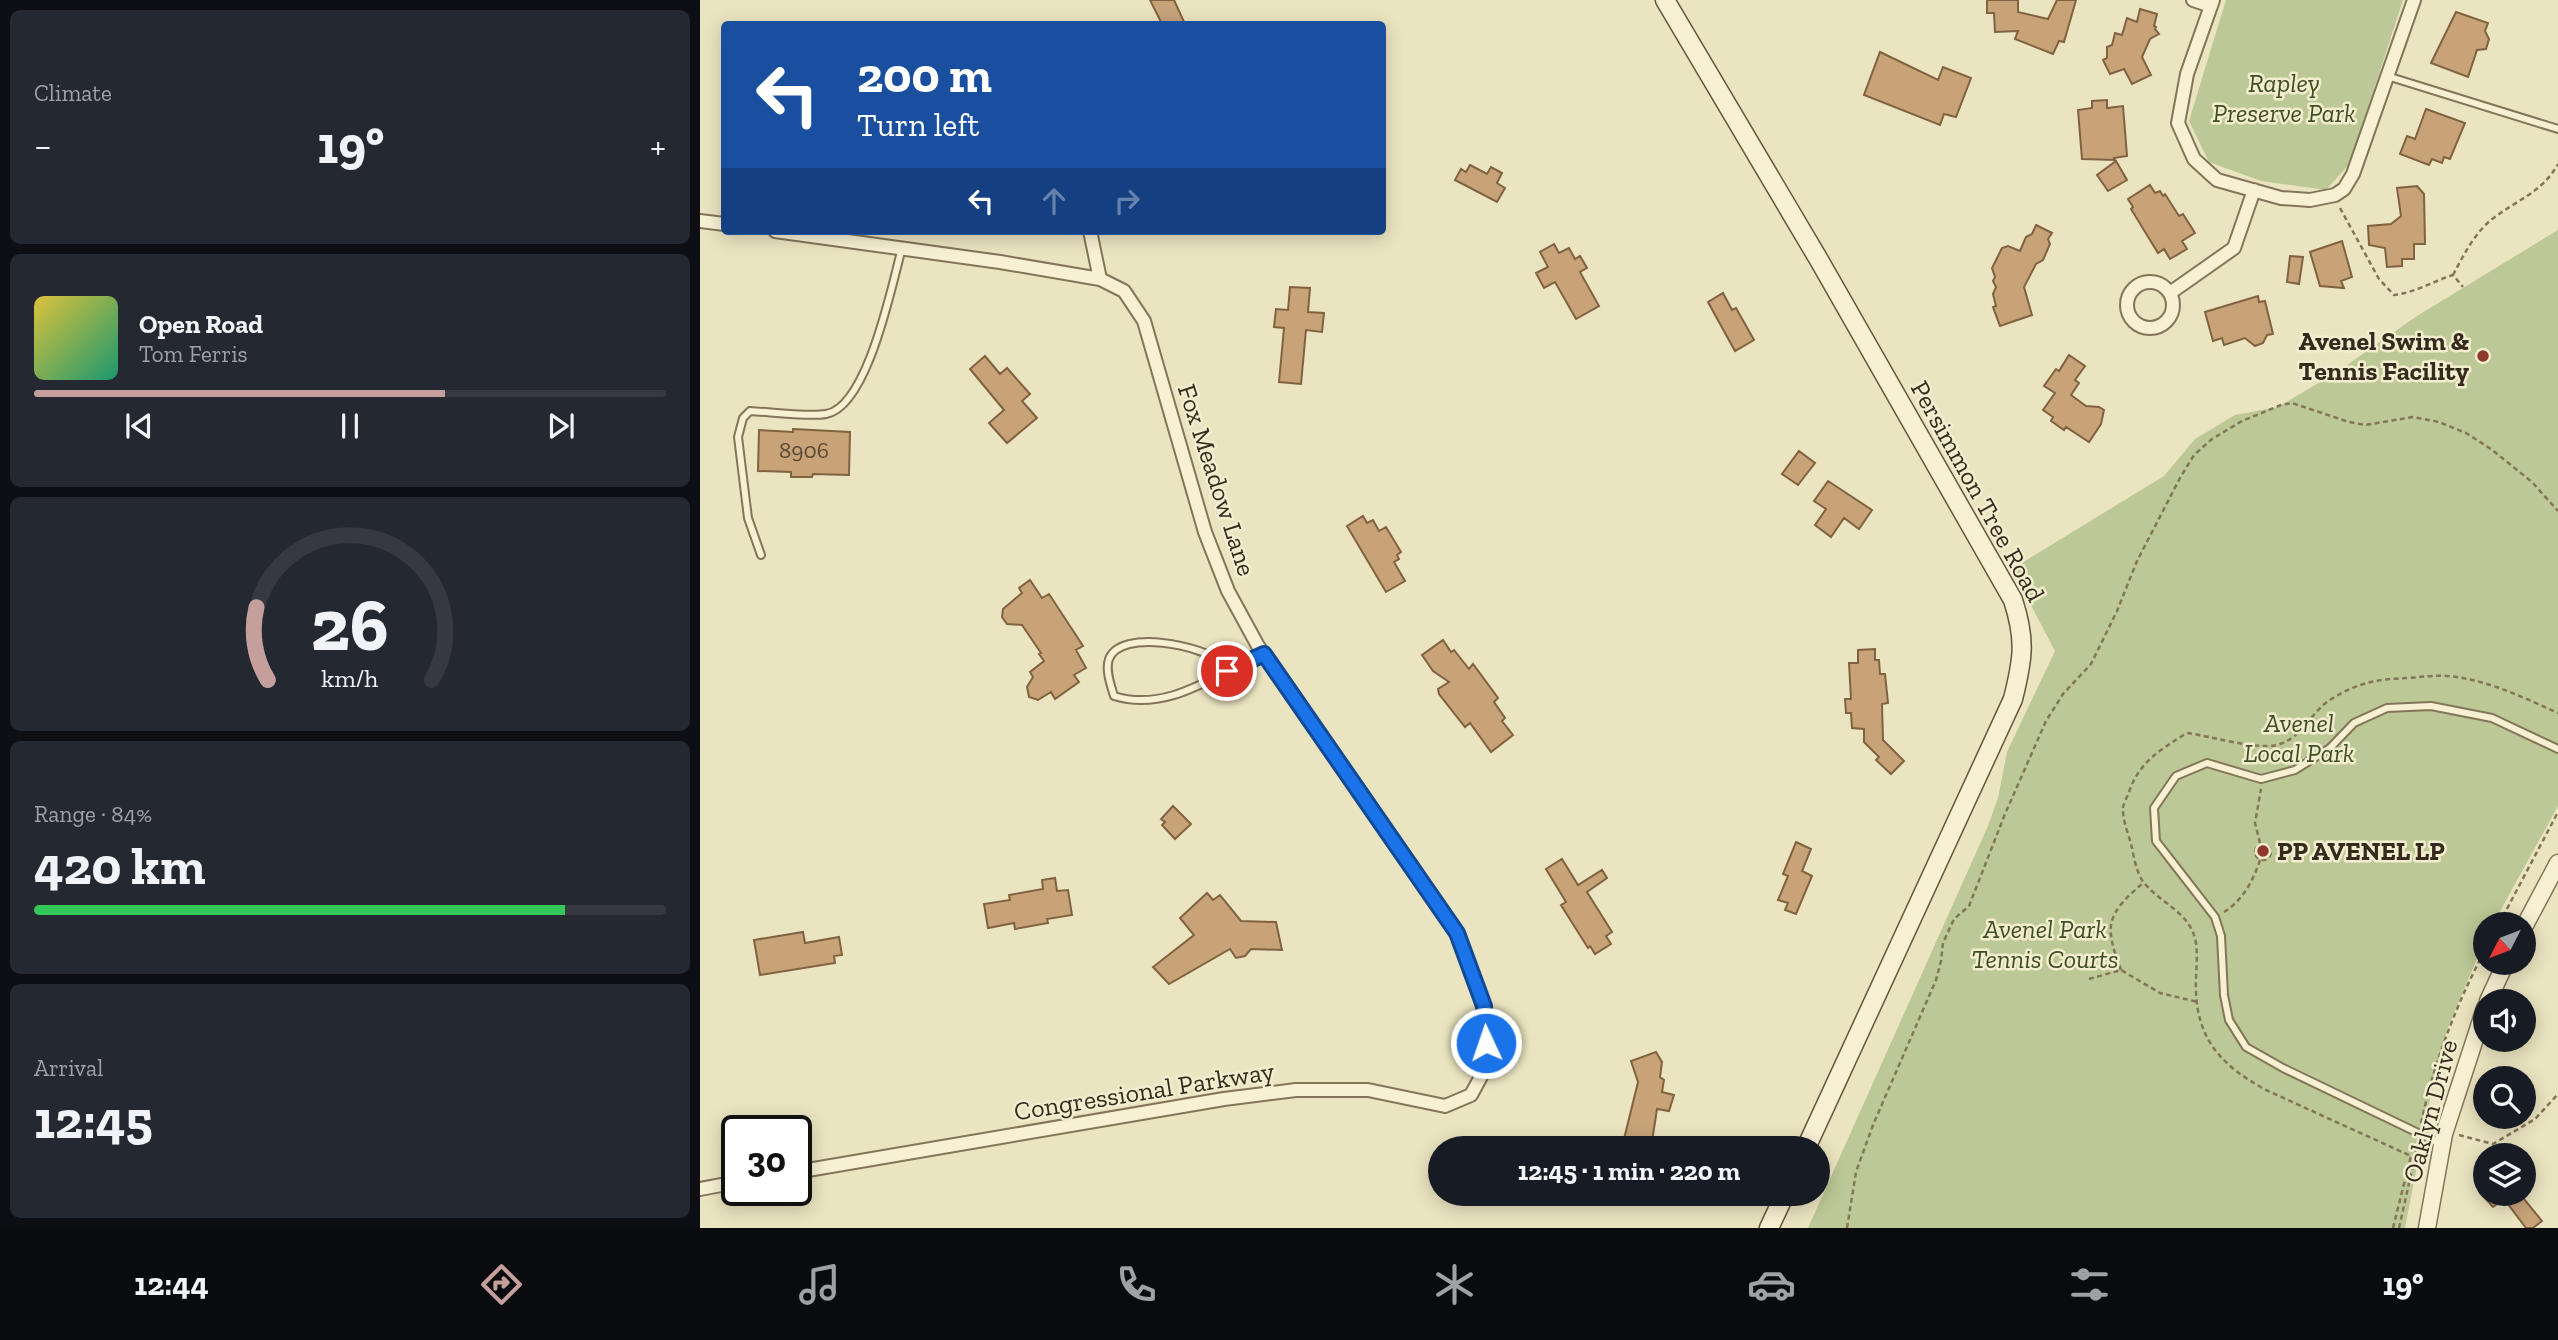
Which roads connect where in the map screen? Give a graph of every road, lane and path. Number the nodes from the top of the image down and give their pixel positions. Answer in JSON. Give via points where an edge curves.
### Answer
{"nodes":[{"id":1,"x":1665,"y":0,"type":"edge"},
{"id":2,"x":2193,"y":0,"type":"edge"},
{"id":3,"x":2414,"y":0,"type":"edge"},
{"id":4,"x":2212,"y":3,"type":"edge"},
{"id":5,"x":2387,"y":76,"type":"junction"},
{"id":6,"x":2558,"y":129,"type":"edge"},
{"id":7,"x":2558,"y":164,"type":"edge"},
{"id":8,"x":2254,"y":190,"type":"junction"},
{"id":9,"x":2335,"y":195,"type":"junction"},
{"id":10,"x":700,"y":221,"type":"edge"},
{"id":11,"x":721,"y":224,"type":"edge"},
{"id":12,"x":805,"y":235,"type":"edge"},
{"id":13,"x":1091,"y":235,"type":"edge"},
{"id":14,"x":902,"y":248,"type":"junction"},
{"id":15,"x":2453,"y":275,"type":"junction"},
{"id":16,"x":1100,"y":279,"type":"junction"},
{"id":17,"x":2463,"y":287,"type":"dead end"},
{"id":18,"x":2169,"y":293,"type":"dead end"},
{"id":19,"x":2558,"y":511,"type":"edge"},
{"id":20,"x":761,"y":555,"type":"dead end"},
{"id":21,"x":1264,"y":654,"type":"junction"},
{"id":22,"x":1227,"y":671,"type":"junction"},
{"id":23,"x":2558,"y":713,"type":"edge"},
{"id":24,"x":2558,"y":748,"type":"edge"},
{"id":25,"x":2261,"y":779,"type":"junction"},
{"id":26,"x":2558,"y":812,"type":"edge"},
{"id":27,"x":2260,"y":843,"type":"junction"},
{"id":28,"x":2260,"y":860,"type":"junction"},
{"id":29,"x":2558,"y":863,"type":"edge"},
{"id":30,"x":2143,"y":883,"type":"junction"},
{"id":31,"x":2504,"y":912,"type":"edge"},
{"id":32,"x":2532,"y":912,"type":"edge"},
{"id":33,"x":2215,"y":917,"type":"junction"},
{"id":34,"x":2121,"y":970,"type":"junction"},
{"id":35,"x":2473,"y":974,"type":"edge"},
{"id":36,"x":2089,"y":979,"type":"dead end"},
{"id":37,"x":2197,"y":1002,"type":"junction"},
{"id":38,"x":2473,"y":1046,"type":"edge"},
{"id":39,"x":1484,"y":1070,"type":"joint"},
{"id":40,"x":2558,"y":1094,"type":"edge"},
{"id":41,"x":2419,"y":1133,"type":"junction"},
{"id":42,"x":1812,"y":1136,"type":"edge"},
{"id":43,"x":2444,"y":1137,"type":"junction"},
{"id":44,"x":812,"y":1169,"type":"edge"},
{"id":45,"x":721,"y":1185,"type":"edge"},
{"id":46,"x":700,"y":1189,"type":"edge"},
{"id":47,"x":1779,"y":1206,"type":"edge"},
{"id":48,"x":1769,"y":1228,"type":"edge"},
{"id":49,"x":1847,"y":1228,"type":"edge"},
{"id":50,"x":2393,"y":1228,"type":"edge"},
{"id":51,"x":2399,"y":1228,"type":"edge"},
{"id":52,"x":2427,"y":1228,"type":"edge"}],
"edges":[{"from":1,"to":42,"type":"main road","name":"Persimmon Tree Road","via":[[2013,600],[2022,627],[2022,661],[2013,699]]},
{"from":2,"to":4,"type":"street"},
{"from":3,"to":5,"type":"street"},
{"from":4,"to":8,"type":"street","via":[[2187,74],[2178,123],[2194,159],[2217,180]]},
{"from":5,"to":6,"type":"lane"},
{"from":5,"to":9,"type":"street","via":[[2353,174]]},
{"from":7,"to":15,"type":"path","via":[[2549,182],[2488,222]]},
{"from":8,"to":9,"type":"street","via":[[2310,200]]},
{"from":8,"to":18,"type":"street","via":[[2234,248]]},
{"from":9,"to":15,"type":"path","via":[[2379,279],[2394,295]]},
{"from":10,"to":11,"type":"street"},
{"from":12,"to":14,"type":"street"},
{"from":13,"to":16,"type":"street"},
{"from":14,"to":16,"type":"street"},
{"from":14,"to":20,"type":"lane","via":[[878,341],[855,388],[840,406],[827,414],[750,411],[743,418],[738,437],[746,505]]},
{"from":15,"to":17,"type":"path"},
{"from":16,"to":21,"type":"street","name":"Fox Meadow Lane","via":[[1124,291],[1144,321],[1205,531],[1228,592]]},
{"from":19,"to":49,"type":"path","via":[[2532,482],[2491,449],[2466,433],[2413,417],[2365,425],[2292,403],[2229,428],[2194,455],[2137,561],[2091,664],[2046,720],[1969,906],[1954,919],[1943,943],[1936,980],[1856,1172]]},
{"from":21,"to":22,"type":"lane"},
{"from":21,"to":39,"type":"street","name":"Fox Meadow Lane","via":[[1457,933],[1484,1006]]},
{"from":22,"to":22,"type":"lane","via":[[1170,697],[1131,702],[1114,696],[1108,659],[1117,647],[1151,640],[1200,652],[1221,662]]},
{"from":23,"to":30,"type":"path","via":[[2476,680],[2386,678],[2356,684],[2329,700],[2297,736],[2276,745],[2257,746],[2187,733],[2155,753],[2135,775],[2123,808]]},
{"from":24,"to":25,"type":"lane","via":[[2492,718],[2431,706],[2387,708],[2354,723],[2330,748],[2295,770]]},
{"from":25,"to":27,"type":"path","via":[[2255,823]]},
{"from":25,"to":33,"type":"lane","via":[[2207,763],[2176,776],[2154,808],[2156,841]]},
{"from":26,"to":31,"type":"path"},
{"from":27,"to":28,"type":"path","via":[[2255,852]]},
{"from":27,"to":28,"type":"path","via":[[2271,848],[2267,860]]},
{"from":28,"to":33,"type":"path","via":[[2242,897]]},
{"from":29,"to":32,"type":"street"},
{"from":30,"to":34,"type":"path","via":[[2115,910],[2109,928]]},
{"from":30,"to":37,"type":"path","via":[[2184,917],[2194,937]]},
{"from":33,"to":41,"type":"lane","via":[[2229,1020],[2246,1047]]},
{"from":34,"to":36,"type":"path"},
{"from":34,"to":37,"type":"path","via":[[2160,993]]},
{"from":35,"to":41,"type":"path","via":[[2452,1016]]},
{"from":37,"to":50,"type":"path","via":[[2206,1038],[2244,1078],[2411,1156]]},
{"from":38,"to":43,"type":"street","name":"Oaklyn Drive"},
{"from":39,"to":44,"type":"street","name":"Congressional Parkway","via":[[1471,1095],[1446,1106],[1368,1090],[1296,1090]]},
{"from":40,"to":43,"type":"path","via":[[2535,1119],[2493,1144]]},
{"from":41,"to":43,"type":"lane"},
{"from":41,"to":51,"type":"path"},
{"from":43,"to":52,"type":"street","name":"Oaklyn Drive"},
{"from":45,"to":46,"type":"street"},
{"from":47,"to":48,"type":"main road"}]}
